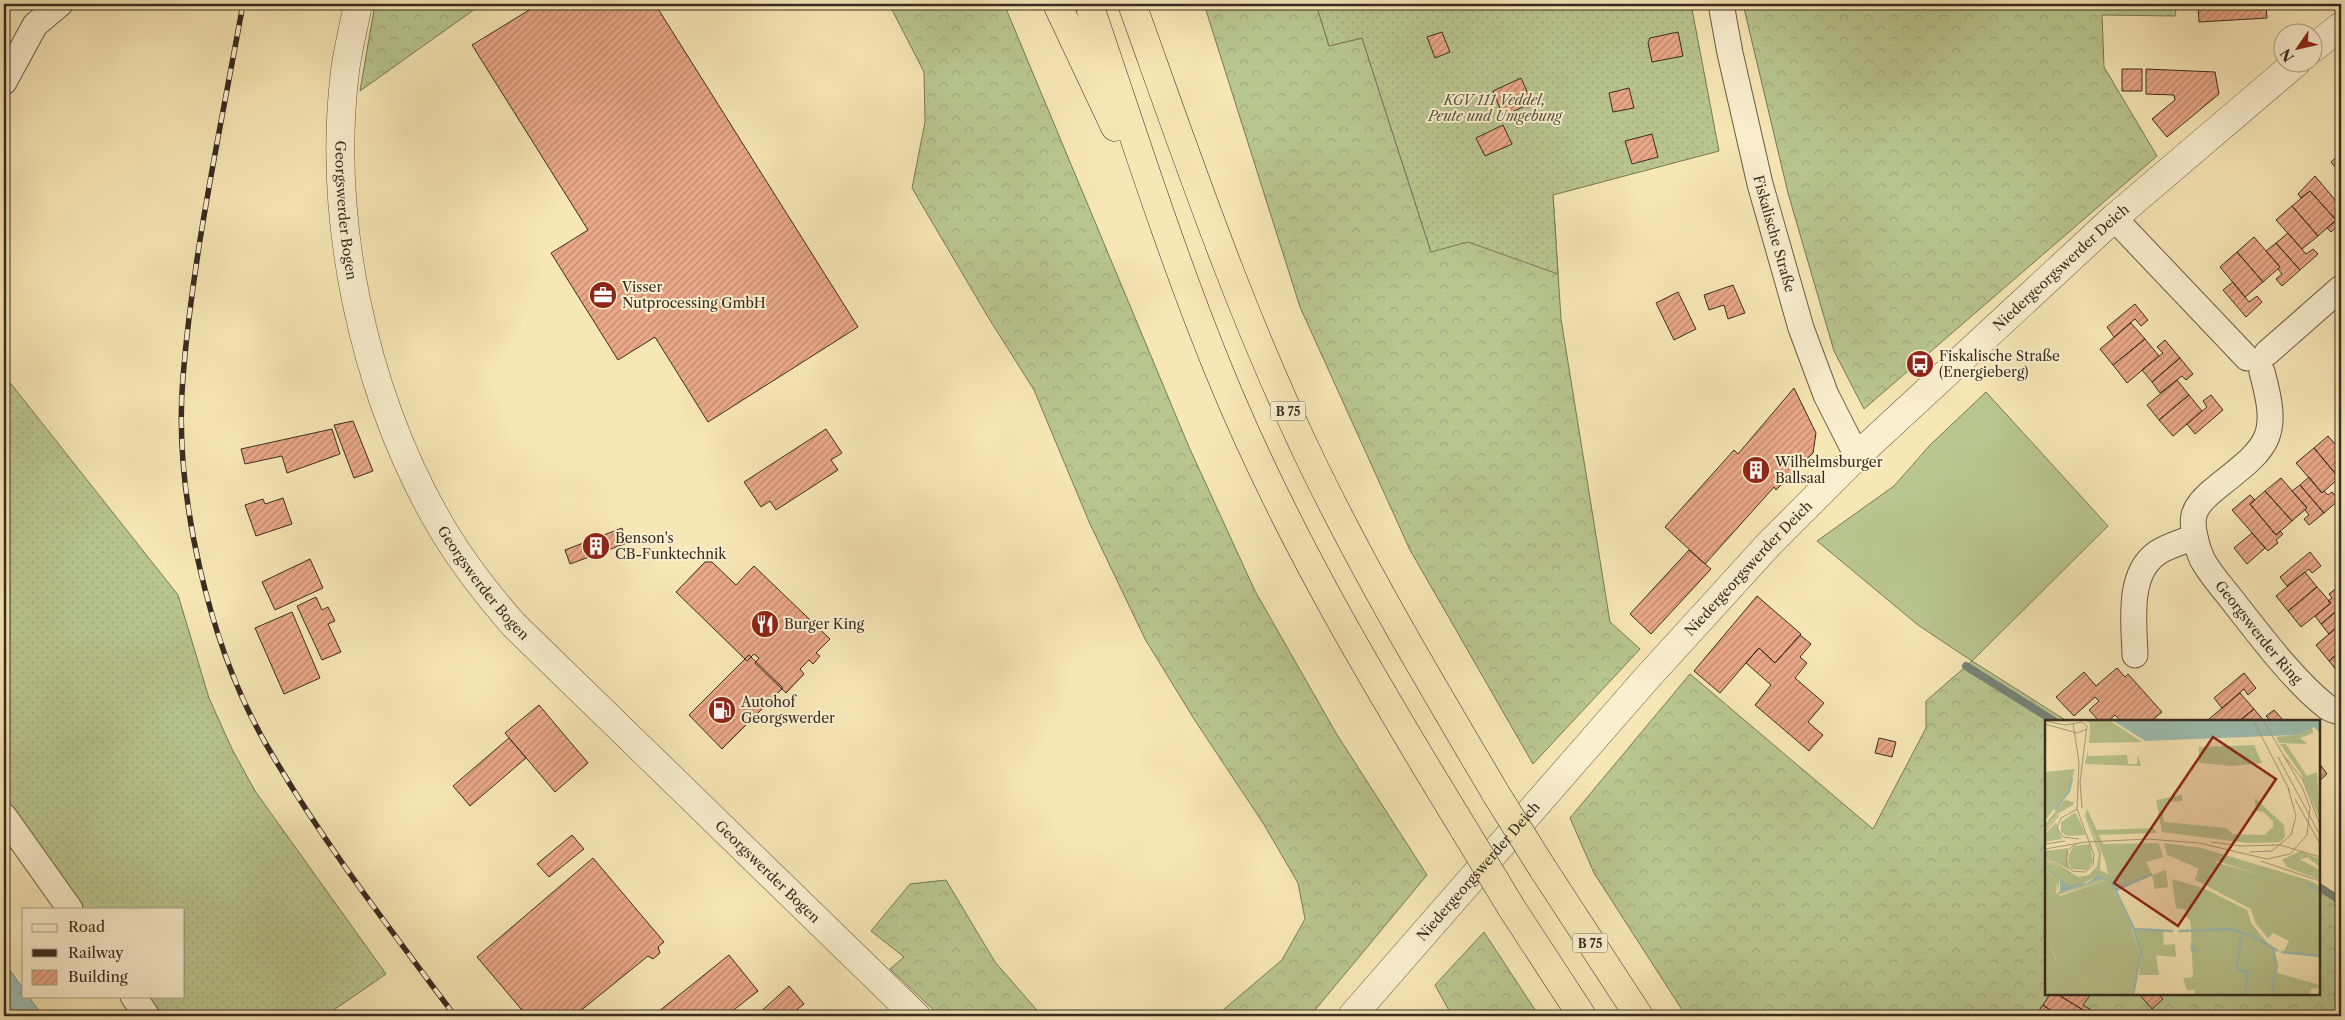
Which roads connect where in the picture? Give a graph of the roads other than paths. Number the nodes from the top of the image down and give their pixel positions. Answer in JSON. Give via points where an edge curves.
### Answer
{"nodes":[{"id":1,"x":60,"y":4,"type":"edge"},
{"id":2,"x":358,"y":4,"type":"edge"},
{"id":3,"x":1057,"y":4,"type":"edge"},
{"id":4,"x":1089,"y":4,"type":"edge"},
{"id":5,"x":1132,"y":4,"type":"edge"},
{"id":6,"x":1721,"y":4,"type":"edge"},
{"id":7,"x":2341,"y":26,"type":"edge"},
{"id":8,"x":2322,"y":41,"type":"edge"},
{"id":9,"x":2285,"y":72,"type":"edge"},
{"id":10,"x":4,"y":82,"type":"edge"},
{"id":11,"x":2114,"y":218,"type":"junction"},
{"id":12,"x":1172,"y":251,"type":"junction"},
{"id":13,"x":2341,"y":288,"type":"edge"},
{"id":14,"x":2259,"y":361,"type":"junction"},
{"id":15,"x":1857,"y":456,"type":"junction"},
{"id":16,"x":2195,"y":537,"type":"junction"},
{"id":17,"x":2134,"y":655,"type":"dead end"},
{"id":18,"x":2341,"y":712,"type":"edge"},
{"id":19,"x":4,"y":816,"type":"edge"},
{"id":20,"x":69,"y":908,"type":"edge"},
{"id":21,"x":134,"y":998,"type":"edge"},
{"id":22,"x":147,"y":1016,"type":"edge"},
{"id":23,"x":916,"y":1016,"type":"edge"},
{"id":24,"x":1352,"y":1016,"type":"edge"},
{"id":25,"x":1582,"y":1016,"type":"edge"},
{"id":26,"x":1639,"y":1016,"type":"edge"}],
"edges":[{"from":1,"to":10,"type":"street","via":[[35,25]]},
{"from":2,"to":23,"type":"street","name":"Georgswerder Bogen","via":[[345,71],[342,138],[342,209],[350,267],[365,336],[388,412],[436,519],[482,588],[514,625]]},
{"from":3,"to":12,"type":"highway"},
{"from":4,"to":12,"type":"highway"},
{"from":5,"to":26,"type":"highway","number":"B 75","bridge":true,"via":[[1238,293],[1310,459],[1414,654],[1496,794]]},
{"from":6,"to":15,"type":"street","name":"Fiskalische Straße","via":[[1760,184],[1801,328],[1826,395]]},
{"from":7,"to":8,"type":"street"},
{"from":9,"to":11,"type":"street","name":"Niedergeorgswerder Deich"},
{"from":11,"to":14,"type":"street"},
{"from":11,"to":15,"type":"street","name":"Niedergeorgswerder Deich"},
{"from":12,"to":25,"type":"highway","bridge":true,"via":[[1223,381],[1317,579],[1364,665],[1464,831]]},
{"from":13,"to":14,"type":"street"},
{"from":14,"to":16,"type":"street","name":"Georgswerder Ring","via":[[2270,408],[2268,437],[2254,458],[2204,497],[2194,515]]},
{"from":15,"to":24,"type":"street","name":"Niedergeorgswerder Deich","via":[[1770,543],[1646,679]]},
{"from":16,"to":17,"type":"street","via":[[2160,550],[2144,568],[2134,593]]},
{"from":16,"to":18,"type":"street","name":"Georgswerder Ring","via":[[2202,559],[2264,640],[2314,695]]},
{"from":19,"to":20,"type":"street"},
{"from":21,"to":22,"type":"street"}]}
